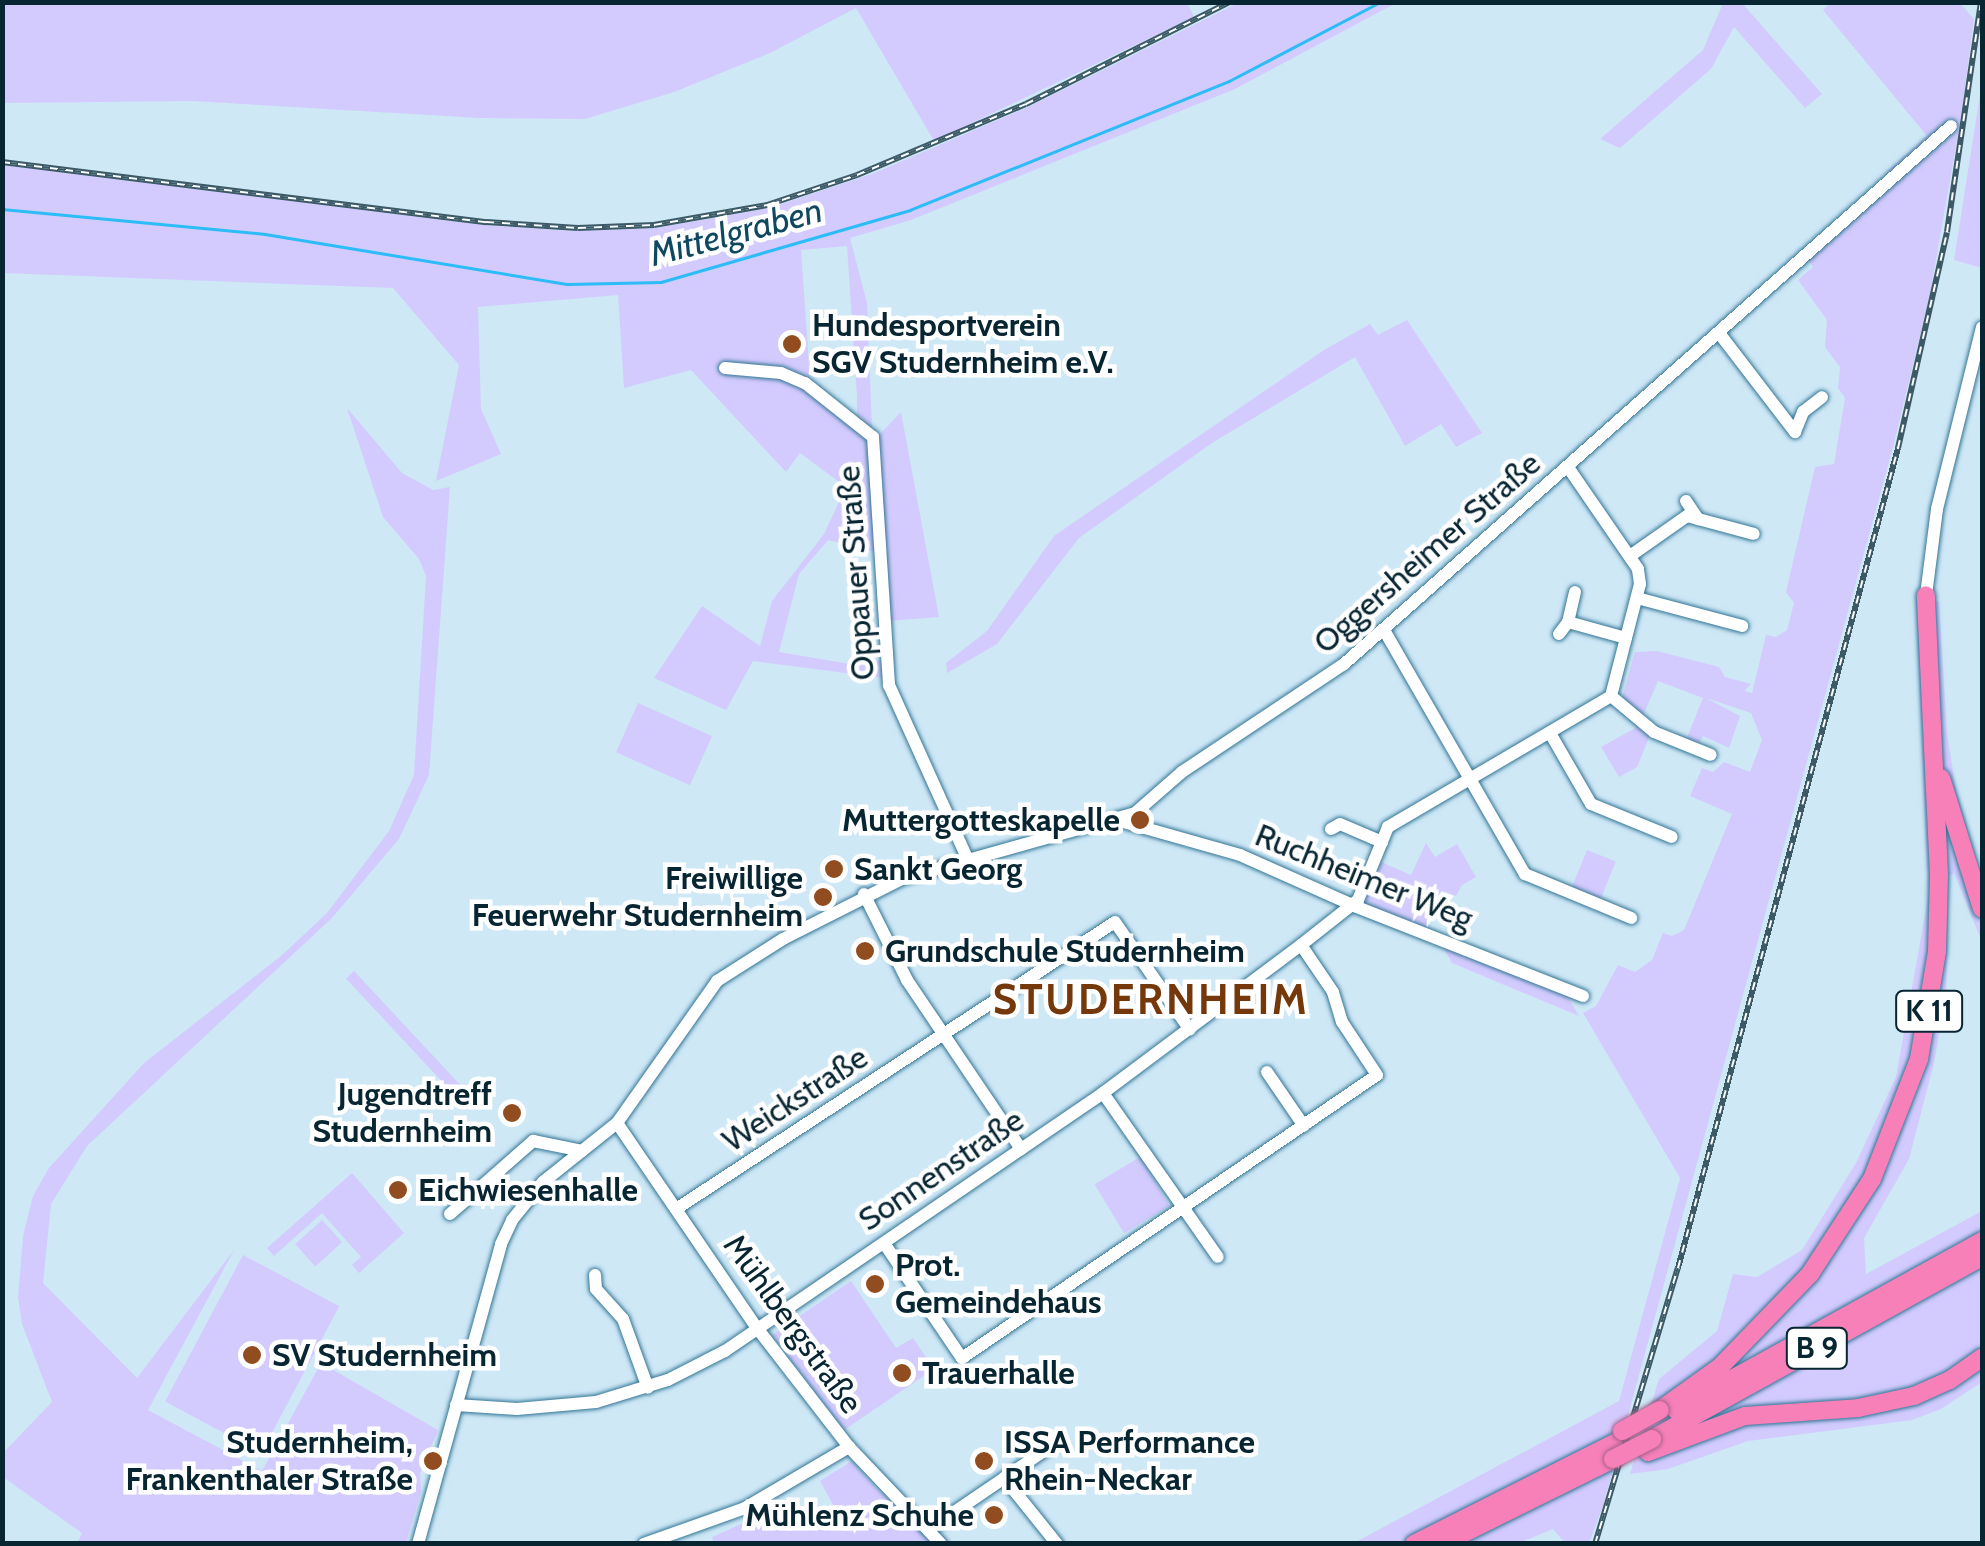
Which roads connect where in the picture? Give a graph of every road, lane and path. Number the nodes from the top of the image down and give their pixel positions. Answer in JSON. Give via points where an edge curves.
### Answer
{"nodes":[{"id":1,"x":1951,"y":126,"type":"dead end"},
{"id":2,"x":1982,"y":328,"type":"edge"},
{"id":3,"x":1719,"y":333,"type":"junction"},
{"id":4,"x":725,"y":368,"type":"dead end"},
{"id":5,"x":1822,"y":397,"type":"dead end"},
{"id":6,"x":1568,"y":467,"type":"junction"},
{"id":7,"x":1686,"y":501,"type":"dead end"},
{"id":8,"x":1698,"y":519,"type":"junction"},
{"id":9,"x":1754,"y":534,"type":"dead end"},
{"id":10,"x":1630,"y":556,"type":"junction"},
{"id":11,"x":1575,"y":592,"type":"dead end"},
{"id":12,"x":1926,"y":596,"type":"joint"},
{"id":13,"x":1637,"y":598,"type":"junction"},
{"id":14,"x":1568,"y":622,"type":"junction"},
{"id":15,"x":1742,"y":626,"type":"dead end"},
{"id":16,"x":1384,"y":630,"type":"junction"},
{"id":17,"x":1559,"y":634,"type":"dead end"},
{"id":18,"x":1626,"y":638,"type":"junction"},
{"id":19,"x":1611,"y":696,"type":"junction"},
{"id":20,"x":1550,"y":733,"type":"junction"},
{"id":21,"x":1711,"y":756,"type":"dead end"},
{"id":22,"x":1935,"y":758,"type":"junction"},
{"id":23,"x":1471,"y":779,"type":"junction"},
{"id":24,"x":1120,"y":821,"type":"junction"},
{"id":25,"x":1331,"y":829,"type":"dead end"},
{"id":26,"x":1672,"y":837,"type":"dead end"},
{"id":27,"x":1382,"y":842,"type":"junction"},
{"id":28,"x":967,"y":858,"type":"junction"},
{"id":29,"x":864,"y":894,"type":"junction"},
{"id":30,"x":1354,"y":904,"type":"junction"},
{"id":31,"x":1982,"y":909,"type":"edge"},
{"id":32,"x":1631,"y":918,"type":"dead end"},
{"id":33,"x":1301,"y":945,"type":"junction"},
{"id":34,"x":1583,"y":996,"type":"dead end"},
{"id":35,"x":1190,"y":1030,"type":"junction"},
{"id":36,"x":944,"y":1034,"type":"junction"},
{"id":37,"x":1268,"y":1072,"type":"dead end"},
{"id":38,"x":1103,"y":1093,"type":"junction"},
{"id":39,"x":618,"y":1124,"type":"junction"},
{"id":40,"x":1304,"y":1126,"type":"junction"},
{"id":41,"x":1021,"y":1149,"type":"junction"},
{"id":42,"x":582,"y":1151,"type":"junction"},
{"id":43,"x":1184,"y":1208,"type":"junction"},
{"id":44,"x":676,"y":1210,"type":"junction"},
{"id":45,"x":450,"y":1214,"type":"dead end"},
{"id":46,"x":1982,"y":1241,"type":"edge"},
{"id":47,"x":884,"y":1243,"type":"junction"},
{"id":48,"x":1218,"y":1257,"type":"dead end"},
{"id":49,"x":1982,"y":1257,"type":"edge"},
{"id":50,"x":595,"y":1275,"type":"dead end"},
{"id":51,"x":757,"y":1328,"type":"junction"},
{"id":52,"x":1982,"y":1358,"type":"edge"},
{"id":53,"x":648,"y":1388,"type":"junction"},
{"id":54,"x":456,"y":1405,"type":"junction"},
{"id":55,"x":1654,"y":1430,"type":"junction"},
{"id":56,"x":1057,"y":1442,"type":"dead end"},
{"id":57,"x":849,"y":1447,"type":"junction"},
{"id":58,"x":1615,"y":1451,"type":"junction"},
{"id":59,"x":1004,"y":1478,"type":"junction"},
{"id":60,"x":928,"y":1530,"type":"junction"},
{"id":61,"x":418,"y":1544,"type":"edge"},
{"id":62,"x":644,"y":1544,"type":"edge"},
{"id":63,"x":941,"y":1544,"type":"edge"},
{"id":64,"x":1056,"y":1544,"type":"edge"},
{"id":65,"x":1414,"y":1544,"type":"edge"},
{"id":66,"x":1442,"y":1544,"type":"edge"}],
"edges":[{"from":1,"to":3,"type":"street","name":"Oggersheimer Straße"},
{"from":2,"to":12,"type":"street","via":[[1941,490]]},
{"from":3,"to":5,"type":"street","via":[[1794,432],[1802,412]]},
{"from":3,"to":6,"type":"street","name":"Oggersheimer Straße"},
{"from":4,"to":28,"type":"street","name":"Oppauer Straße","via":[[781,373],[805,383],[873,436],[889,685]]},
{"from":6,"to":10,"type":"street"},
{"from":6,"to":16,"type":"street","name":"Oggersheimer Straße"},
{"from":7,"to":8,"type":"street"},
{"from":8,"to":9,"type":"street"},
{"from":8,"to":10,"type":"street","via":[[1687,516]]},
{"from":10,"to":13,"type":"street","via":[[1640,584]]},
{"from":11,"to":14,"type":"street"},
{"from":12,"to":22,"type":"highway"},
{"from":13,"to":15,"type":"street"},
{"from":13,"to":18,"type":"street"},
{"from":14,"to":17,"type":"street"},
{"from":14,"to":18,"type":"street"},
{"from":16,"to":23,"type":"street"},
{"from":16,"to":24,"type":"street","name":"Oggersheimer Straße","via":[[1310,690],[1182,772]]},
{"from":18,"to":19,"type":"street"},
{"from":19,"to":20,"type":"street","name":"Sonnenstraße"},
{"from":19,"to":21,"type":"street","via":[[1654,732]]},
{"from":20,"to":23,"type":"street","name":"Sonnenstraße"},
{"from":20,"to":26,"type":"street","via":[[1591,804]]},
{"from":22,"to":31,"type":"highway"},
{"from":22,"to":55,"type":"highway","number":"K 11","via":[[1938,932],[1926,1026],[1898,1121],[1872,1179],[1810,1274]]},
{"from":23,"to":27,"type":"street","name":"Sonnenstraße","via":[[1388,827]]},
{"from":23,"to":32,"type":"street","via":[[1525,874]]},
{"from":24,"to":28,"type":"street","name":"Oggersheimer Straße"},
{"from":24,"to":30,"type":"street","name":"Ruchheimer Weg","via":[[1240,855]]},
{"from":25,"to":27,"type":"street","via":[[1340,824]]},
{"from":27,"to":30,"type":"street","name":"Sonnenstraße"},
{"from":28,"to":29,"type":"street","name":"Oggersheimer Straße"},
{"from":29,"to":36,"type":"street","via":[[906,980]]},
{"from":29,"to":39,"type":"street","name":"Oggersheimer Straße","via":[[716,981]]},
{"from":30,"to":33,"type":"street","name":"Sonnenstraße"},
{"from":30,"to":34,"type":"street","name":"Ruchheimer Weg"},
{"from":33,"to":35,"type":"street","name":"Sonnenstraße"},
{"from":33,"to":40,"type":"street","via":[[1378,1075]]},
{"from":35,"to":36,"type":"street","name":"Weickstraße","via":[[1115,922]]},
{"from":35,"to":38,"type":"street","name":"Sonnenstraße"},
{"from":36,"to":41,"type":"street"},
{"from":36,"to":44,"type":"street","name":"Weickstraße"},
{"from":37,"to":40,"type":"street"},
{"from":38,"to":41,"type":"street","name":"Sonnenstraße"},
{"from":38,"to":43,"type":"street"},
{"from":39,"to":42,"type":"street","name":"Oggersheimer Straße"},
{"from":39,"to":44,"type":"street","name":"Mühlbergstraße"},
{"from":40,"to":43,"type":"street"},
{"from":41,"to":47,"type":"street","name":"Sonnenstraße"},
{"from":42,"to":45,"type":"street","via":[[534,1142]]},
{"from":42,"to":54,"type":"street","name":"Oggersheimer Straße","via":[[543,1182],[512,1220]]},
{"from":43,"to":47,"type":"street","via":[[962,1358]]},
{"from":43,"to":48,"type":"street"},
{"from":44,"to":51,"type":"street","name":"Mühlbergstraße"},
{"from":46,"to":55,"type":"highway","number":"B 9"},
{"from":47,"to":51,"type":"street","name":"Sonnenstraße"},
{"from":49,"to":55,"type":"highway","number":"B 9"},
{"from":50,"to":53,"type":"street","via":[[596,1289],[622,1319]]},
{"from":51,"to":53,"type":"street","name":"Sonnenstraße"},
{"from":51,"to":57,"type":"street","name":"Mühlbergstraße"},
{"from":52,"to":55,"type":"highway","number":"K 11","via":[[1950,1380],[1896,1401]]},
{"from":53,"to":54,"type":"street","name":"Sonnenstraße","via":[[564,1406]]},
{"from":54,"to":61,"type":"street","name":"Oggersheimer Straße"},
{"from":55,"to":58,"type":"highway","number":"B 9"},
{"from":55,"to":58,"type":"highway","number":"K 11","via":[[1622,1464]]},
{"from":56,"to":59,"type":"street"},
{"from":57,"to":60,"type":"street","name":"Mühlbergstraße"},
{"from":57,"to":62,"type":"street","via":[[745,1508]]},
{"from":58,"to":65,"type":"highway","number":"B 9","via":[[1578,1462]]},
{"from":58,"to":66,"type":"highway","number":"B 9"},
{"from":59,"to":60,"type":"street"},
{"from":59,"to":64,"type":"street"},
{"from":60,"to":63,"type":"street","name":"Mühlbergstraße"}]}
